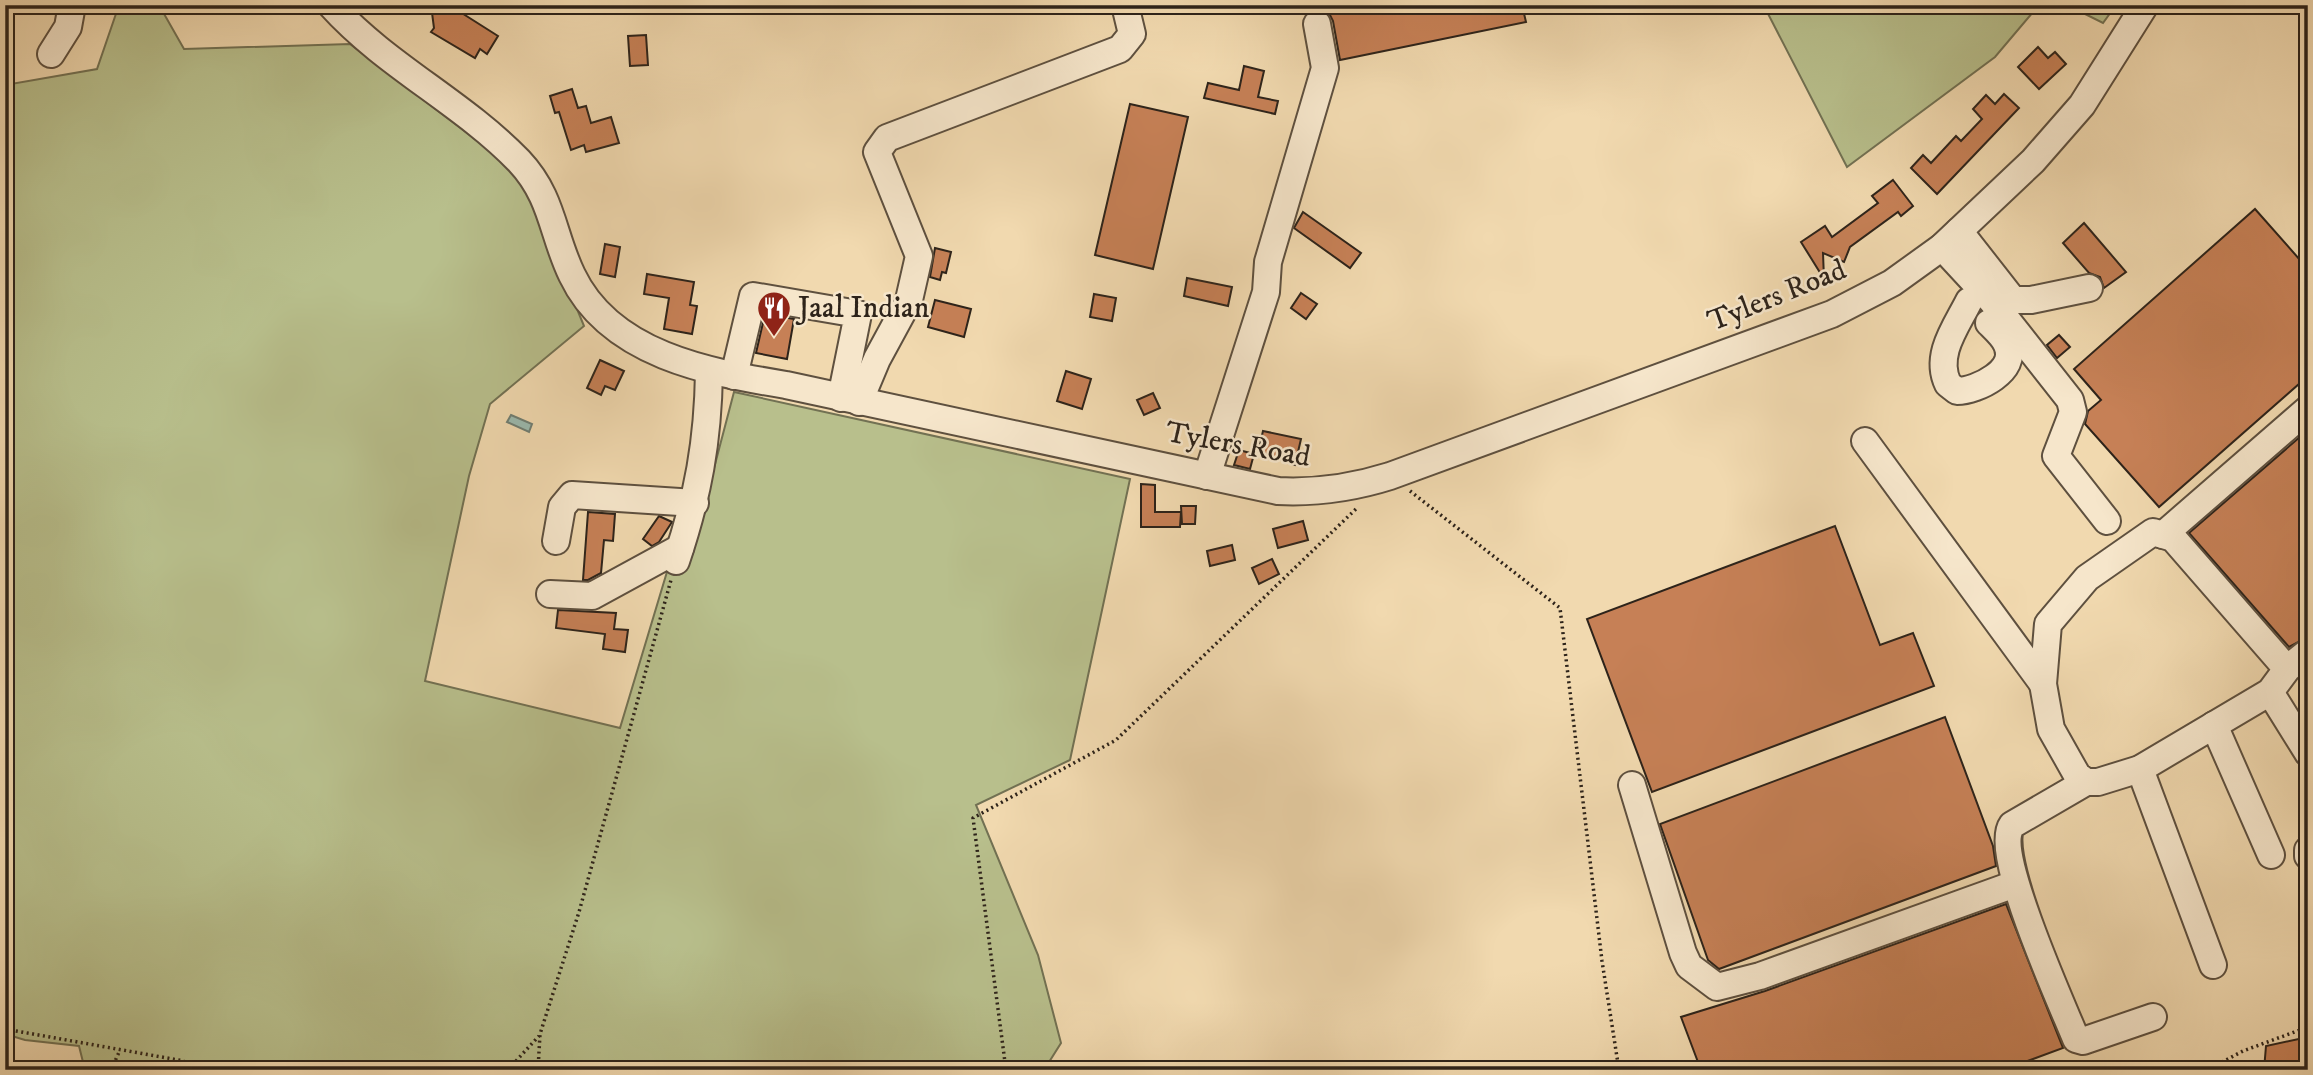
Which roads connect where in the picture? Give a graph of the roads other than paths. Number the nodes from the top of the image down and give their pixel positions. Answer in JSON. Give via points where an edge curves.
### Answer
{"nodes":[{"id":1,"x":72,"y":5,"type":"edge"},
{"id":2,"x":331,"y":5,"type":"edge"},
{"id":3,"x":1125,"y":5,"type":"edge"},
{"id":4,"x":2145,"y":5,"type":"edge"},
{"id":5,"x":1317,"y":24,"type":"dead end"},
{"id":6,"x":51,"y":54,"type":"dead end"},
{"id":7,"x":1944,"y":245,"type":"junction"},
{"id":8,"x":2089,"y":288,"type":"dead end"},
{"id":9,"x":1969,"y":301,"type":"dead end"},
{"id":10,"x":721,"y":374,"type":"junction"},
{"id":11,"x":850,"y":400,"type":"junction"},
{"id":12,"x":2308,"y":410,"type":"edge"},
{"id":13,"x":1865,"y":441,"type":"dead end"},
{"id":14,"x":1207,"y":476,"type":"junction"},
{"id":15,"x":695,"y":503,"type":"junction"},
{"id":16,"x":2107,"y":522,"type":"dead end"},
{"id":17,"x":2163,"y":535,"type":"junction"},
{"id":18,"x":556,"y":541,"type":"dead end"},
{"id":19,"x":550,"y":594,"type":"dead end"},
{"id":20,"x":2308,"y":652,"type":"edge"},
{"id":21,"x":2287,"y":669,"type":"junction"},
{"id":22,"x":2043,"y":684,"type":"junction"},
{"id":23,"x":2270,"y":692,"type":"junction"},
{"id":24,"x":2214,"y":725,"type":"junction"},
{"id":25,"x":2308,"y":753,"type":"edge"},
{"id":26,"x":2140,"y":769,"type":"junction"},
{"id":27,"x":2086,"y":782,"type":"junction"},
{"id":28,"x":1632,"y":785,"type":"dead end"},
{"id":29,"x":2308,"y":850,"type":"edge"},
{"id":30,"x":2271,"y":855,"type":"dead end"},
{"id":31,"x":2308,"y":856,"type":"edge"},
{"id":32,"x":2015,"y":884,"type":"junction"},
{"id":33,"x":2213,"y":965,"type":"dead end"},
{"id":34,"x":2153,"y":1017,"type":"dead end"}],
"edges":[{"from":1,"to":6,"type":"street","via":[[68,27]]},
{"from":2,"to":10,"type":"street","name":"Tylers Road","via":[[356,33],[480,123],[538,183],[573,276],[592,307],[611,325],[650,348]]},
{"from":3,"to":11,"type":"street","via":[[1132,34],[1120,49],[887,138],[877,152],[919,256],[909,300]]},
{"from":4,"to":7,"type":"street","name":"Tylers Road","via":[[2082,105],[2033,161]]},
{"from":5,"to":14,"type":"street","via":[[1325,68],[1268,262],[1266,292]]},
{"from":7,"to":8,"type":"street","via":[[2013,300]]},
{"from":7,"to":9,"type":"street"},
{"from":7,"to":14,"type":"street","name":"Tylers Road","via":[[1892,283],[1832,314],[1390,476],[1314,493],[1278,491]]},
{"from":7,"to":16,"type":"street","via":[[2070,400],[2073,412],[2056,456]]},
{"from":10,"to":11,"type":"street","name":"Tylers Road"},
{"from":10,"to":11,"type":"street","via":[[753,296],[858,314]]},
{"from":10,"to":15,"type":"street"},
{"from":11,"to":14,"type":"street","name":"Tylers Road"},
{"from":12,"to":17,"type":"street"},
{"from":13,"to":22,"type":"street"},
{"from":15,"to":18,"type":"street","via":[[572,495],[562,507]]},
{"from":15,"to":19,"type":"street","via":[[678,554],[592,597]]},
{"from":17,"to":21,"type":"street","via":[[2173,538]]},
{"from":17,"to":22,"type":"street","via":[[2153,531],[2087,579],[2048,624]]},
{"from":20,"to":21,"type":"street"},
{"from":21,"to":23,"type":"street"},
{"from":22,"to":27,"type":"street","via":[[2051,730],[2071,768]]},
{"from":23,"to":24,"type":"street"},
{"from":23,"to":25,"type":"street"},
{"from":24,"to":26,"type":"street"},
{"from":24,"to":30,"type":"street"},
{"from":26,"to":27,"type":"street"},
{"from":26,"to":33,"type":"street"},
{"from":27,"to":32,"type":"street","via":[[2020,819],[2007,832]]},
{"from":28,"to":32,"type":"street","via":[[1683,953],[1689,966],[1717,987],[1760,976]]},
{"from":29,"to":31,"type":"street"},
{"from":32,"to":34,"type":"street","via":[[2076,1039],[2083,1041]]}]}
